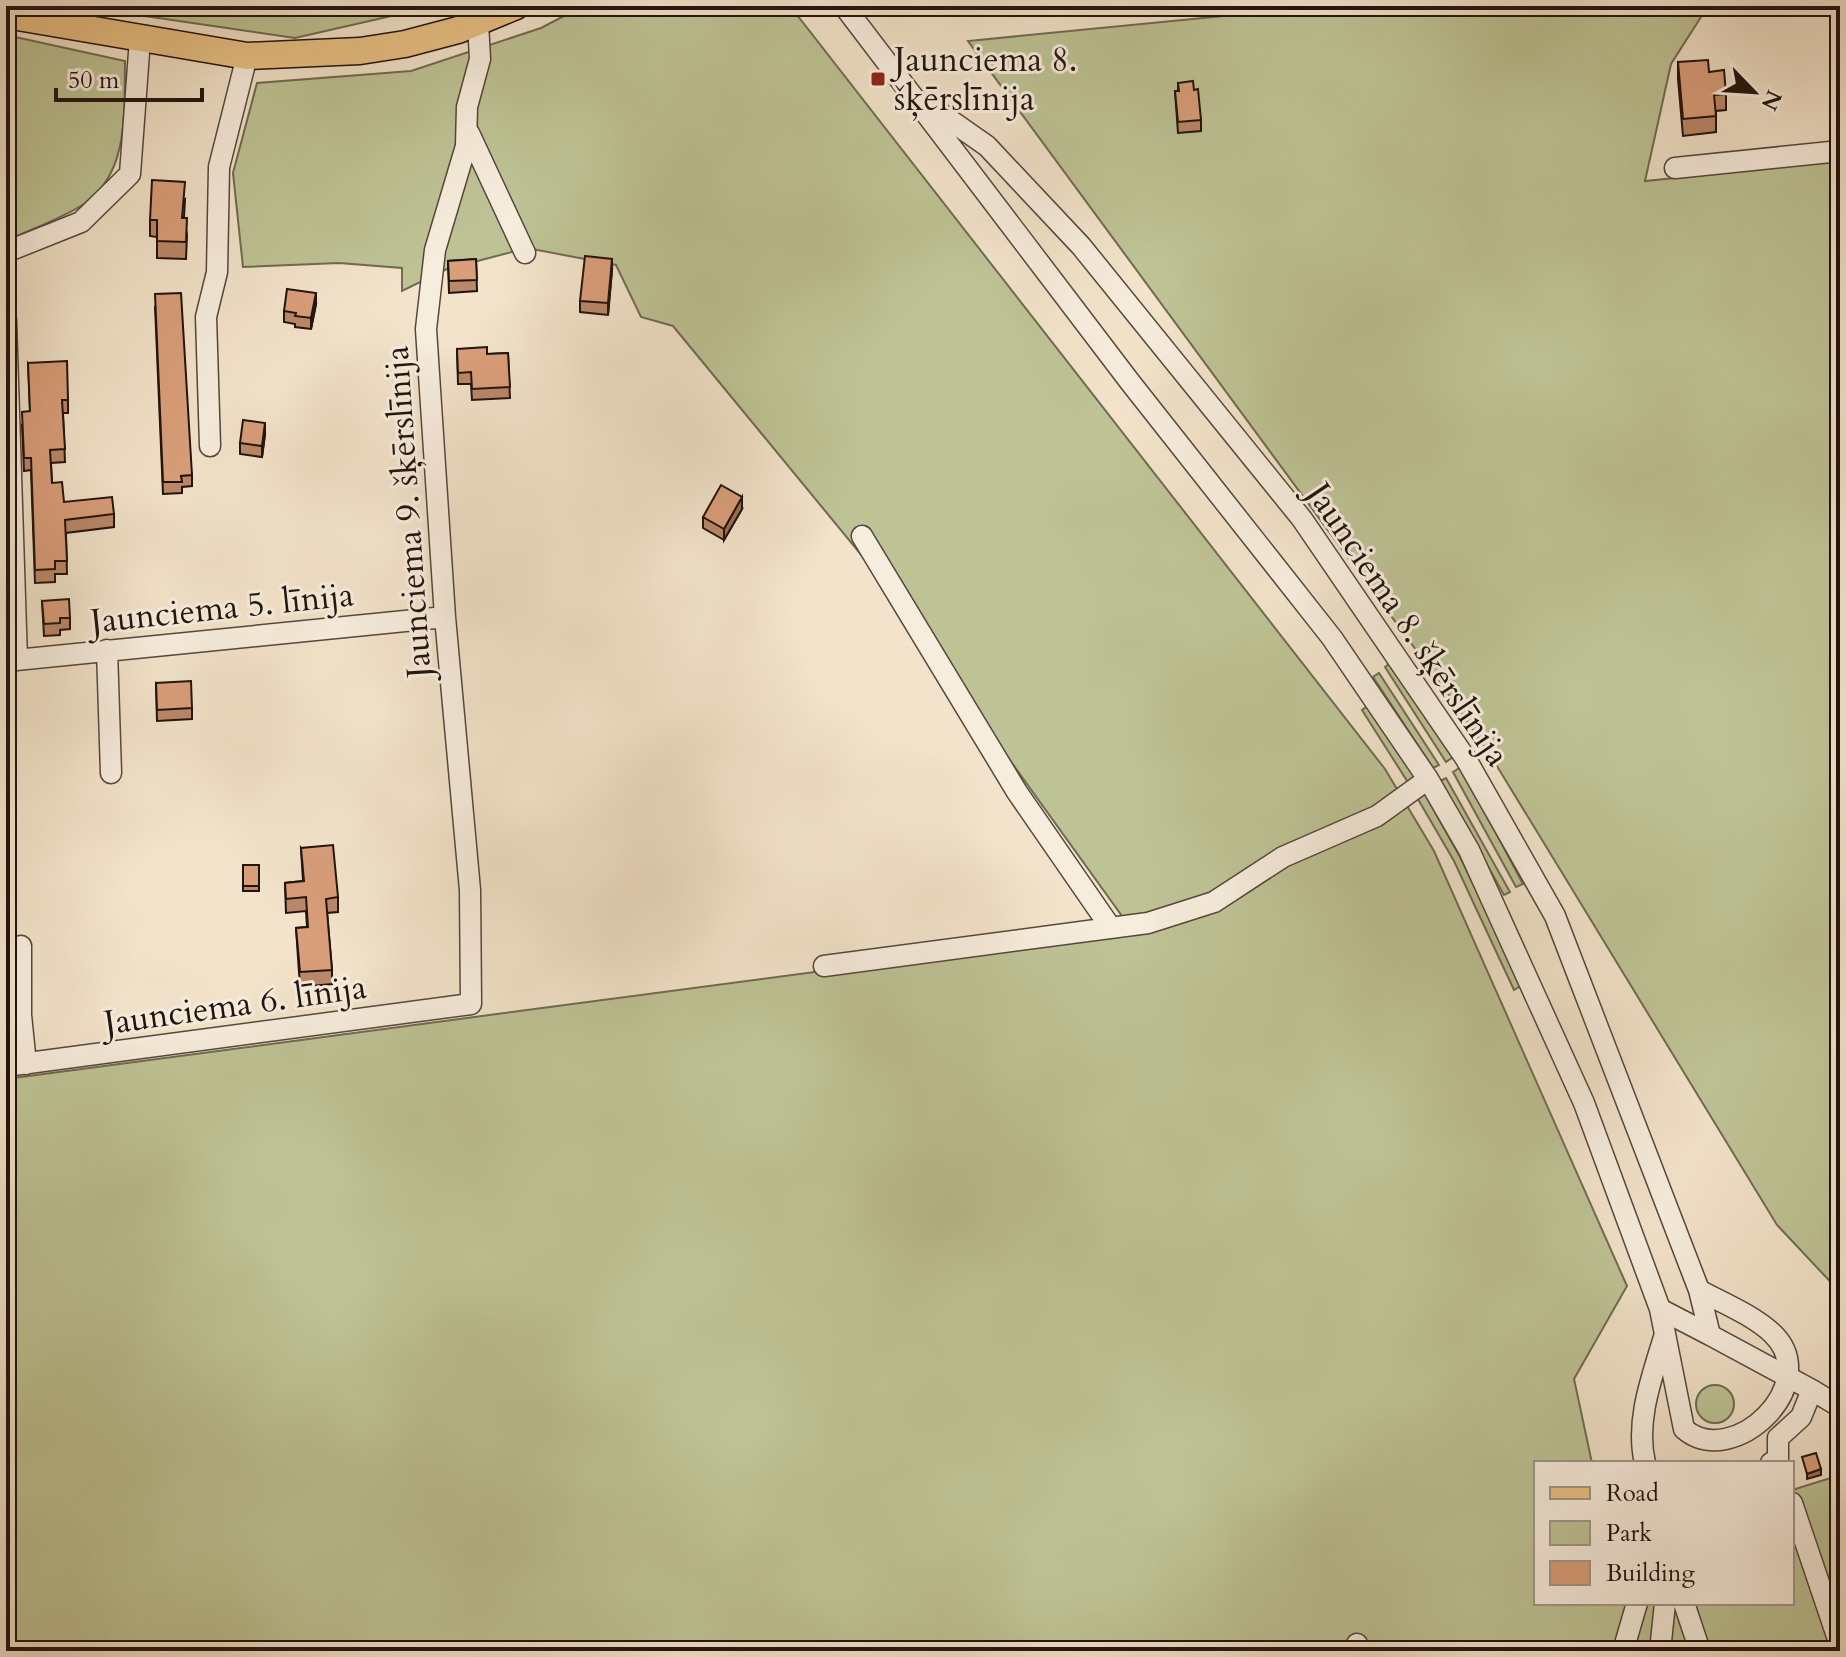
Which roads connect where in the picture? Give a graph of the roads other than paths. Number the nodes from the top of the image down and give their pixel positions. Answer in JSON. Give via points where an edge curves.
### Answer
{"nodes":[{"id":1,"x":516,"y":6,"type":"edge"},
{"id":2,"x":844,"y":6,"type":"edge"},
{"id":3,"x":6,"y":15,"type":"edge"},
{"id":4,"x":478,"y":23,"type":"junction"},
{"id":5,"x":140,"y":39,"type":"junction"},
{"id":6,"x":247,"y":56,"type":"junction"},
{"id":7,"x":913,"y":94,"type":"junction"},
{"id":8,"x":467,"y":129,"type":"junction"},
{"id":9,"x":1840,"y":151,"type":"edge"},
{"id":10,"x":1675,"y":168,"type":"dead end"},
{"id":11,"x":6,"y":252,"type":"edge"},
{"id":12,"x":525,"y":253,"type":"dead end"},
{"id":13,"x":6,"y":320,"type":"edge"},
{"id":14,"x":210,"y":446,"type":"dead end"},
{"id":15,"x":862,"y":536,"type":"dead end"},
{"id":16,"x":445,"y":617,"type":"junction"},
{"id":17,"x":107,"y":650,"type":"junction"},
{"id":18,"x":12,"y":660,"type":"edge"},
{"id":19,"x":111,"y":773,"type":"dead end"},
{"id":20,"x":1420,"y":785,"type":"dead end"},
{"id":21,"x":1111,"y":928,"type":"junction"},
{"id":22,"x":21,"y":946,"type":"dead end"},
{"id":23,"x":824,"y":966,"type":"dead end"},
{"id":24,"x":471,"y":1004,"type":"joint"},
{"id":25,"x":16,"y":1065,"type":"edge"},
{"id":26,"x":1699,"y":1290,"type":"junction"},
{"id":27,"x":1660,"y":1309,"type":"junction"},
{"id":28,"x":1665,"y":1333,"type":"junction"},
{"id":29,"x":1710,"y":1335,"type":"junction"},
{"id":30,"x":1789,"y":1376,"type":"junction"},
{"id":31,"x":1812,"y":1390,"type":"junction"},
{"id":32,"x":1840,"y":1407,"type":"edge"},
{"id":33,"x":1644,"y":1461,"type":"edge"},
{"id":34,"x":1776,"y":1461,"type":"edge"},
{"id":35,"x":1794,"y":1509,"type":"edge"},
{"id":36,"x":1636,"y":1605,"type":"edge"},
{"id":37,"x":1665,"y":1605,"type":"edge"},
{"id":38,"x":1685,"y":1605,"type":"edge"},
{"id":39,"x":1840,"y":1645,"type":"edge"},
{"id":40,"x":1623,"y":1651,"type":"edge"},
{"id":41,"x":1660,"y":1651,"type":"edge"},
{"id":42,"x":1700,"y":1651,"type":"edge"}],
"edges":[{"from":1,"to":4,"type":"main road"},
{"from":2,"to":7,"type":"street","name":"Jaunciema 8. šķērslīnija"},
{"from":3,"to":5,"type":"main road"},
{"from":4,"to":6,"type":"main road","via":[[360,51]]},
{"from":4,"to":8,"type":"street","name":"Jaunciema 9. šķērslīnija","via":[[480,59],[467,107]]},
{"from":5,"to":6,"type":"main road"},
{"from":5,"to":11,"type":"street","via":[[130,174],[81,222]]},
{"from":6,"to":14,"type":"street","via":[[219,167],[217,272],[206,317]]},
{"from":7,"to":26,"type":"street","name":"Jaunciema 8. šķērslīnija","via":[[987,146],[1081,246],[1302,519],[1466,759],[1555,916]]},
{"from":7,"to":27,"type":"street","name":"Jaunciema 8. šķērslīnija","via":[[1332,638],[1428,779],[1469,850],[1584,1103]]},
{"from":8,"to":12,"type":"street"},
{"from":8,"to":16,"type":"street","name":"Jaunciema 9. šķērslīnija","via":[[458,183],[435,250],[426,329]]},
{"from":9,"to":10,"type":"street"},
{"from":13,"to":18,"type":"street"},
{"from":15,"to":21,"type":"street","via":[[1017,792]]},
{"from":16,"to":17,"type":"street","name":"Jaunciema 5. līnija"},
{"from":16,"to":24,"type":"street","name":"Jaunciema 9. šķērslīnija","via":[[470,890]]},
{"from":17,"to":18,"type":"street","name":"Jaunciema 5. līnija"},
{"from":17,"to":19,"type":"street"},
{"from":20,"to":21,"type":"street","via":[[1377,816],[1283,857],[1214,902],[1148,923]]},
{"from":21,"to":23,"type":"street"},
{"from":22,"to":25,"type":"street"},
{"from":24,"to":25,"type":"street","name":"Jaunciema 6. līnija"},
{"from":26,"to":29,"type":"street","name":"Jaunciema 8. šķērslīnija"},
{"from":26,"to":30,"type":"street","via":[[1775,1336]]},
{"from":27,"to":28,"type":"street","name":"Jaunciema 8. šķērslīnija"},
{"from":27,"to":29,"type":"street"},
{"from":28,"to":30,"type":"street","name":"Jaunciema 8. šķērslīnija","via":[[1684,1429],[1694,1437],[1736,1435],[1763,1421],[1779,1402]]},
{"from":28,"to":33,"type":"street","name":"Jaunciema 8. šķērslīnija","via":[[1646,1399]]},
{"from":29,"to":30,"type":"street"},
{"from":30,"to":31,"type":"street"},
{"from":31,"to":32,"type":"street"},
{"from":31,"to":34,"type":"street","via":[[1801,1417],[1778,1438]]},
{"from":35,"to":39,"type":"street"},
{"from":36,"to":40,"type":"street"},
{"from":37,"to":41,"type":"street"},
{"from":38,"to":42,"type":"street"}]}
